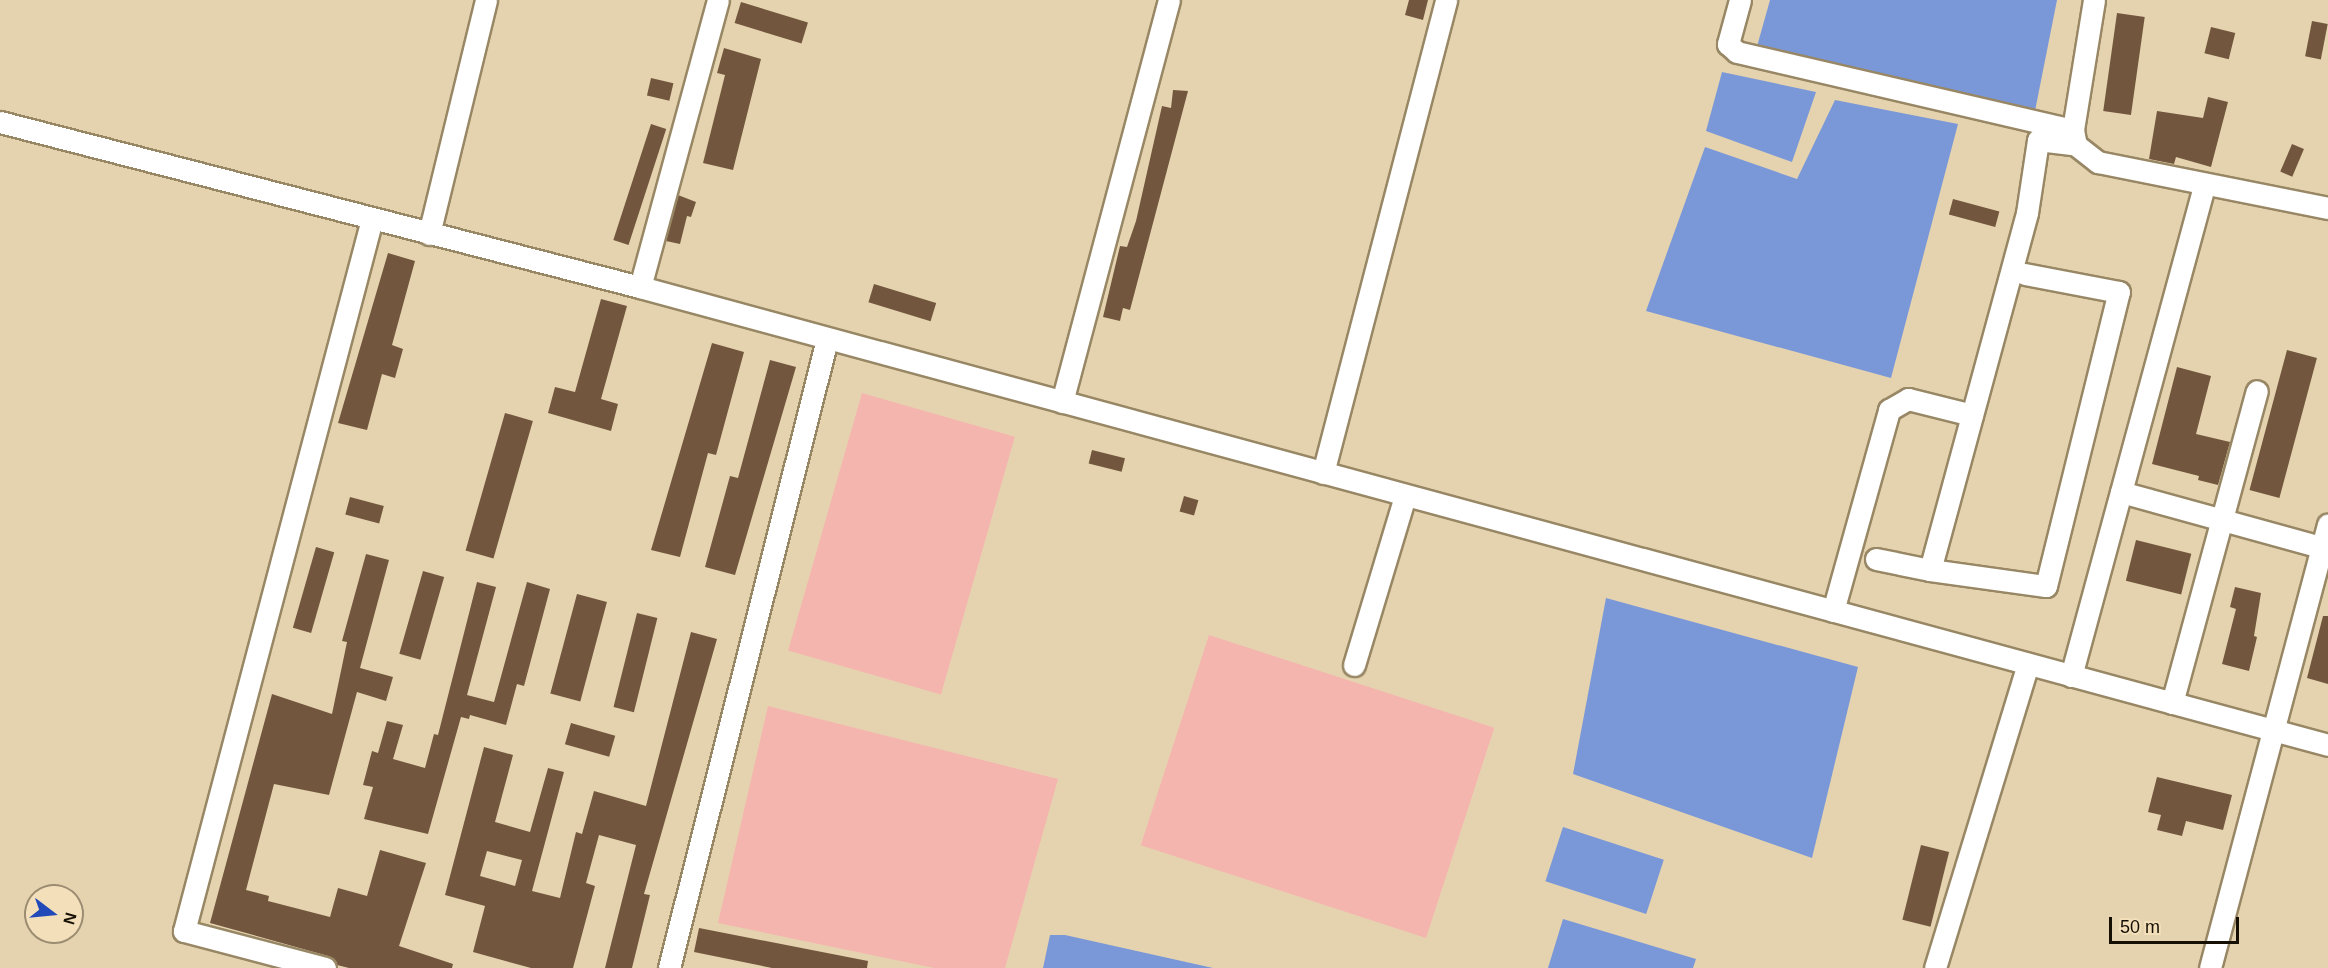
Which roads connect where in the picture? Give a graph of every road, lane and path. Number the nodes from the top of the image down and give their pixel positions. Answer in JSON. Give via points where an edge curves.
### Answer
{"nodes":[{"id":1,"x":486,"y":0,"type":"edge"},
{"id":2,"x":718,"y":0,"type":"edge"},
{"id":3,"x":1169,"y":0,"type":"edge"},
{"id":4,"x":1446,"y":0,"type":"edge"},
{"id":5,"x":1740,"y":0,"type":"edge"},
{"id":6,"x":2094,"y":0,"type":"edge"},
{"id":7,"x":0,"y":122,"type":"edge"},
{"id":8,"x":2074,"y":137,"type":"junction"},
{"id":9,"x":2204,"y":186,"type":"junction"},
{"id":10,"x":2328,"y":208,"type":"edge"},
{"id":11,"x":372,"y":219,"type":"junction"},
{"id":12,"x":429,"y":234,"type":"junction"},
{"id":13,"x":2025,"y":274,"type":"dead end"},
{"id":14,"x":640,"y":287,"type":"junction"},
{"id":15,"x":827,"y":339,"type":"junction"},
{"id":16,"x":2257,"y":391,"type":"dead end"},
{"id":17,"x":1062,"y":402,"type":"junction"},
{"id":18,"x":1972,"y":415,"type":"junction"},
{"id":19,"x":1323,"y":473,"type":"junction"},
{"id":20,"x":2121,"y":492,"type":"junction"},
{"id":21,"x":1405,"y":496,"type":"junction"},
{"id":22,"x":2222,"y":521,"type":"junction"},
{"id":23,"x":2328,"y":524,"type":"edge"},
{"id":24,"x":2325,"y":548,"type":"edge"},
{"id":25,"x":1876,"y":559,"type":"dead end"},
{"id":26,"x":1929,"y":570,"type":"junction"},
{"id":27,"x":1833,"y":611,"type":"junction"},
{"id":28,"x":2028,"y":664,"type":"junction"},
{"id":29,"x":1354,"y":665,"type":"dead end"},
{"id":30,"x":2071,"y":676,"type":"junction"},
{"id":31,"x":2172,"y":703,"type":"junction"},
{"id":32,"x":2274,"y":731,"type":"junction"},
{"id":33,"x":2328,"y":745,"type":"edge"},
{"id":34,"x":325,"y":968,"type":"edge"},
{"id":35,"x":669,"y":968,"type":"edge"},
{"id":36,"x":1935,"y":968,"type":"edge"},
{"id":37,"x":2210,"y":968,"type":"edge"}],
"edges":[{"from":1,"to":12,"type":"street"},
{"from":2,"to":14,"type":"street"},
{"from":3,"to":17,"type":"street"},
{"from":4,"to":19,"type":"street"},
{"from":5,"to":8,"type":"street","via":[[1728,45],[1737,52]]},
{"from":6,"to":8,"type":"street"},
{"from":7,"to":11,"type":"street"},
{"from":8,"to":9,"type":"street","via":[[2098,162]]},
{"from":8,"to":18,"type":"street","via":[[2038,140],[2027,213]]},
{"from":9,"to":10,"type":"street"},
{"from":9,"to":20,"type":"street"},
{"from":11,"to":12,"type":"street"},
{"from":11,"to":34,"type":"street","via":[[184,931]]},
{"from":12,"to":14,"type":"street"},
{"from":13,"to":26,"type":"street","via":[[2119,292],[2046,586]]},
{"from":14,"to":15,"type":"street"},
{"from":15,"to":17,"type":"street"},
{"from":15,"to":35,"type":"street"},
{"from":16,"to":22,"type":"street"},
{"from":17,"to":19,"type":"street"},
{"from":18,"to":26,"type":"street"},
{"from":18,"to":27,"type":"street","via":[[1908,399],[1889,410]]},
{"from":19,"to":21,"type":"street"},
{"from":20,"to":22,"type":"street"},
{"from":20,"to":30,"type":"street"},
{"from":21,"to":27,"type":"street"},
{"from":21,"to":29,"type":"street"},
{"from":22,"to":24,"type":"street"},
{"from":22,"to":31,"type":"street"},
{"from":23,"to":24,"type":"street"},
{"from":24,"to":32,"type":"street"},
{"from":25,"to":26,"type":"street"},
{"from":27,"to":28,"type":"street"},
{"from":28,"to":30,"type":"street"},
{"from":28,"to":36,"type":"street"},
{"from":30,"to":31,"type":"street"},
{"from":31,"to":32,"type":"street"},
{"from":32,"to":33,"type":"street"},
{"from":32,"to":37,"type":"street"}]}
